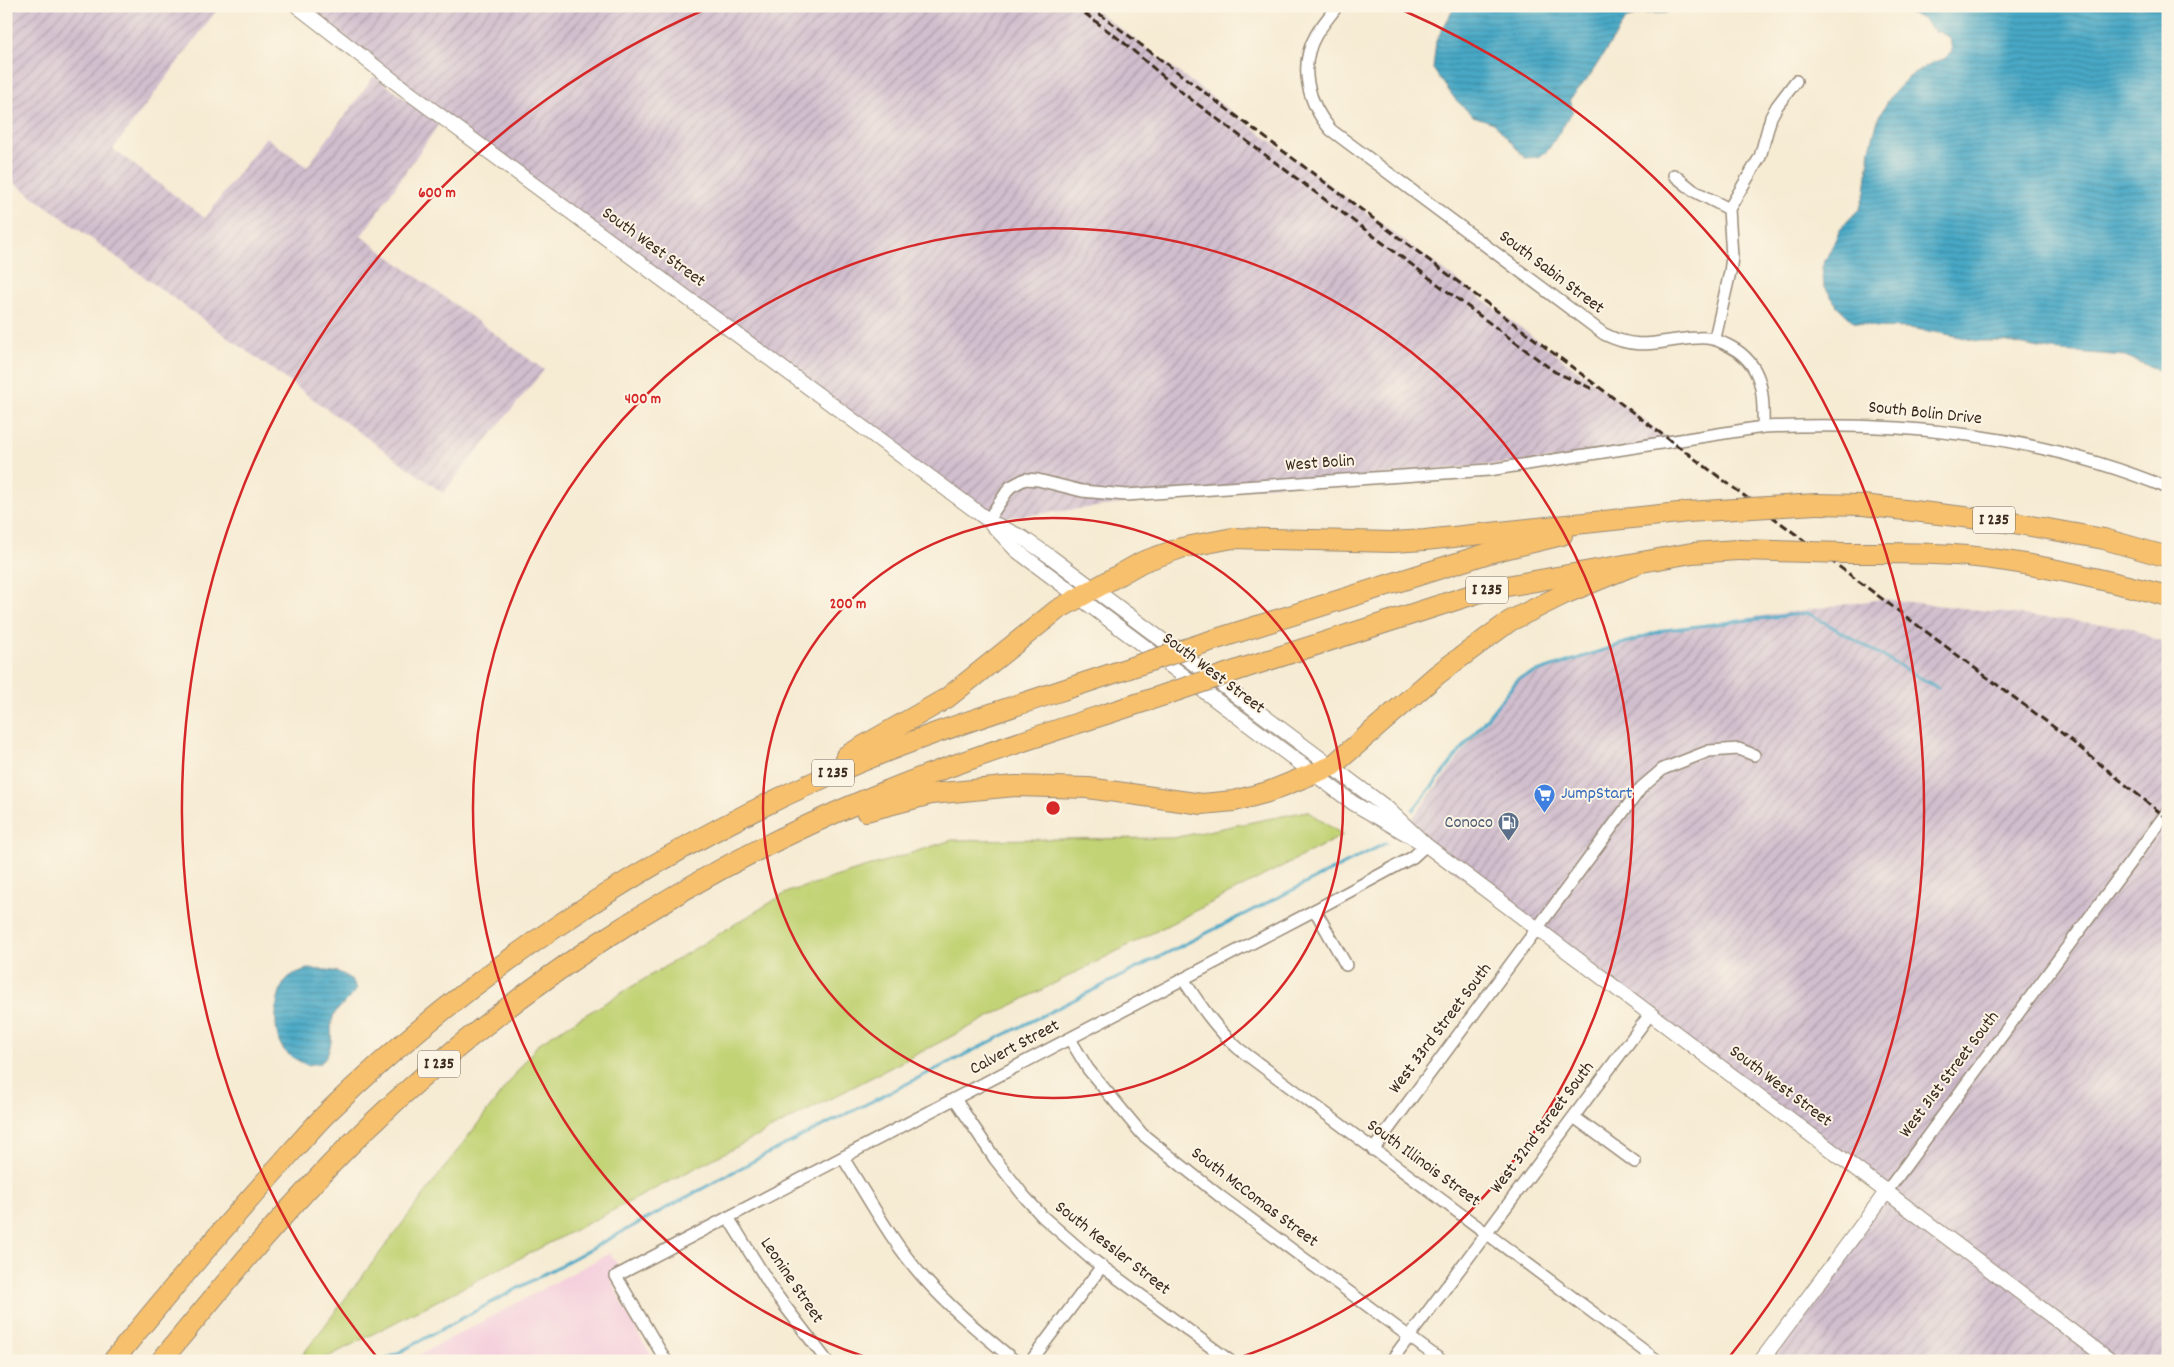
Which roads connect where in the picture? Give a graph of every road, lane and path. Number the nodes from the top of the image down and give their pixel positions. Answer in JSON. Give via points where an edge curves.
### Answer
{"nodes":[{"id":1,"x":297,"y":6,"type":"edge"},
{"id":2,"x":1337,"y":6,"type":"edge"},
{"id":3,"x":1796,"y":81,"type":"dead end"},
{"id":4,"x":1674,"y":175,"type":"dead end"},
{"id":5,"x":1728,"y":209,"type":"junction"},
{"id":6,"x":1715,"y":338,"type":"junction"},
{"id":7,"x":1763,"y":427,"type":"junction"},
{"id":8,"x":1673,"y":443,"type":"joint"},
{"id":9,"x":2168,"y":488,"type":"edge"},
{"id":10,"x":1625,"y":519,"type":"junction"},
{"id":11,"x":988,"y":520,"type":"junction"},
{"id":12,"x":2168,"y":557,"type":"edge"},
{"id":13,"x":1634,"y":565,"type":"junction"},
{"id":14,"x":1086,"y":593,"type":"junction"},
{"id":15,"x":2168,"y":596,"type":"edge"},
{"id":16,"x":1754,"y":755,"type":"dead end"},
{"id":17,"x":1324,"y":770,"type":"junction"},
{"id":18,"x":2168,"y":811,"type":"edge"},
{"id":19,"x":704,"y":835,"type":"junction"},
{"id":20,"x":779,"y":840,"type":"junction"},
{"id":21,"x":1426,"y":845,"type":"junction"},
{"id":22,"x":1315,"y":910,"type":"junction"},
{"id":23,"x":1538,"y":928,"type":"junction"},
{"id":24,"x":1346,"y":965,"type":"dead end"},
{"id":25,"x":1183,"y":979,"type":"junction"},
{"id":26,"x":1651,"y":1013,"type":"junction"},
{"id":27,"x":1070,"y":1039,"type":"junction"},
{"id":28,"x":955,"y":1098,"type":"junction"},
{"id":29,"x":1574,"y":1117,"type":"junction"},
{"id":30,"x":1373,"y":1150,"type":"junction"},
{"id":31,"x":843,"y":1158,"type":"junction"},
{"id":32,"x":1635,"y":1162,"type":"dead end"},
{"id":33,"x":1887,"y":1191,"type":"junction"},
{"id":34,"x":729,"y":1219,"type":"junction"},
{"id":35,"x":1486,"y":1233,"type":"junction"},
{"id":36,"x":1102,"y":1266,"type":"junction"},
{"id":37,"x":1409,"y":1336,"type":"junction"},
{"id":38,"x":113,"y":1361,"type":"edge"},
{"id":39,"x":161,"y":1361,"type":"edge"},
{"id":40,"x":666,"y":1361,"type":"edge"},
{"id":41,"x":827,"y":1361,"type":"edge"},
{"id":42,"x":1015,"y":1361,"type":"edge"},
{"id":43,"x":1031,"y":1361,"type":"edge"},
{"id":44,"x":1230,"y":1361,"type":"edge"},
{"id":45,"x":1391,"y":1361,"type":"edge"},
{"id":46,"x":1442,"y":1361,"type":"edge"},
{"id":47,"x":1658,"y":1361,"type":"edge"},
{"id":48,"x":1760,"y":1361,"type":"edge"},
{"id":49,"x":2111,"y":1361,"type":"edge"}],
"edges":[{"from":1,"to":11,"type":"street","name":"South West Street","via":[[408,92]]},
{"from":2,"to":6,"type":"street","name":"South Sabin Street","via":[[1316,36],[1307,67],[1310,95],[1331,130],[1604,334],[1628,343],[1652,345]]},
{"from":3,"to":5,"type":"street","via":[[1770,118],[1760,157]]},
{"from":4,"to":5,"type":"street","via":[[1694,191]]},
{"from":5,"to":6,"type":"street","via":[[1732,257]]},
{"from":6,"to":7,"type":"street","via":[[1744,356],[1756,370],[1763,392]]},
{"from":7,"to":8,"type":"street","name":"South Bolin Drive"},
{"from":7,"to":9,"type":"street","name":"South Bolin Drive","via":[[1849,424],[1926,428],[1976,435],[2054,451]]},
{"from":8,"to":11,"type":"street","name":"West Bolin","via":[[1489,470],[1126,494],[1082,491],[1025,479],[1010,487]]},
{"from":10,"to":12,"type":"highway","number":"I 235","bridge":true,"via":[[1816,504],[1863,505],[2004,521],[2104,539]]},
{"from":10,"to":14,"type":"highway","via":[[1392,542],[1233,538],[1181,548],[1142,562]]},
{"from":10,"to":19,"type":"highway","number":"I 235","bridge":true,"via":[[1492,552],[1129,668],[870,758],[823,777]]},
{"from":11,"to":14,"type":"street","name":"South West Street","via":[[1023,538]]},
{"from":11,"to":14,"type":"street","name":"South West Street","via":[[1016,550]]},
{"from":13,"to":15,"type":"highway","number":"I 235","bridge":true,"via":[[1692,554],[1738,550],[1965,556],[2057,569]]},
{"from":13,"to":17,"type":"highway","via":[[1530,609],[1487,636]]},
{"from":13,"to":20,"type":"highway","number":"I 235","bridge":true,"via":[[1490,589],[1244,668],[936,771]]},
{"from":14,"to":17,"type":"street","name":"South West Street"},
{"from":14,"to":17,"type":"street","name":"South West Street"},
{"from":14,"to":19,"type":"highway","via":[[1057,610],[927,711],[857,751],[780,789]]},
{"from":16,"to":23,"type":"street","name":"West 33rd Street South","via":[[1725,748],[1663,769],[1641,788]]},
{"from":17,"to":20,"type":"highway","via":[[1251,798],[1202,804],[1054,785],[954,791],[846,816]]},
{"from":17,"to":21,"type":"street","name":"South West Street","via":[[1353,803]]},
{"from":18,"to":33,"type":"street","name":"West 31st Street South"},
{"from":19,"to":38,"type":"highway","number":"I 235","via":[[642,870],[518,954],[375,1070],[326,1114],[212,1240]]},
{"from":20,"to":39,"type":"highway","number":"I 235","via":[[701,880],[570,963],[422,1078],[317,1179],[242,1262]]},
{"from":21,"to":22,"type":"street","name":"Calvert Street","via":[[1414,856]]},
{"from":21,"to":23,"type":"street","name":"South West Street"},
{"from":22,"to":24,"type":"street"},
{"from":22,"to":25,"type":"street","name":"Calvert Street"},
{"from":23,"to":26,"type":"street","name":"South West Street"},
{"from":23,"to":30,"type":"street","name":"West 33rd Street South"},
{"from":25,"to":27,"type":"street","name":"Calvert Street"},
{"from":25,"to":30,"type":"street","name":"South Illinois Street","via":[[1206,1014],[1231,1042]]},
{"from":26,"to":29,"type":"street","name":"West 32nd Street South"},
{"from":26,"to":33,"type":"street","name":"South West Street"},
{"from":27,"to":28,"type":"street","name":"Calvert Street"},
{"from":27,"to":37,"type":"street","name":"South McComas Street","via":[[1107,1094],[1142,1134]]},
{"from":28,"to":31,"type":"street","name":"Calvert Street"},
{"from":28,"to":36,"type":"street","name":"South Kessler Street","via":[[992,1155],[1024,1196],[1059,1232]]},
{"from":29,"to":32,"type":"street"},
{"from":29,"to":35,"type":"street","name":"West 32nd Street South"},
{"from":30,"to":35,"type":"street","name":"South Illinois Street"},
{"from":31,"to":34,"type":"street","name":"Calvert Street"},
{"from":31,"to":42,"type":"street","via":[[922,1276],[963,1319]]},
{"from":33,"to":48,"type":"street","name":"West 31st Street South"},
{"from":33,"to":49,"type":"street","name":"South West Street"},
{"from":34,"to":40,"type":"street","name":"Calvert Street","via":[[616,1276]]},
{"from":34,"to":41,"type":"street","name":"Leonine Street","via":[[775,1293]]},
{"from":35,"to":37,"type":"street","name":"West 32nd Street South"},
{"from":35,"to":47,"type":"street","name":"South Illinois Street"},
{"from":36,"to":43,"type":"street"},
{"from":36,"to":44,"type":"street","name":"South Kessler Street"},
{"from":37,"to":45,"type":"street","name":"West 32nd Street South"},
{"from":37,"to":46,"type":"street","name":"South McComas Street"}]}
